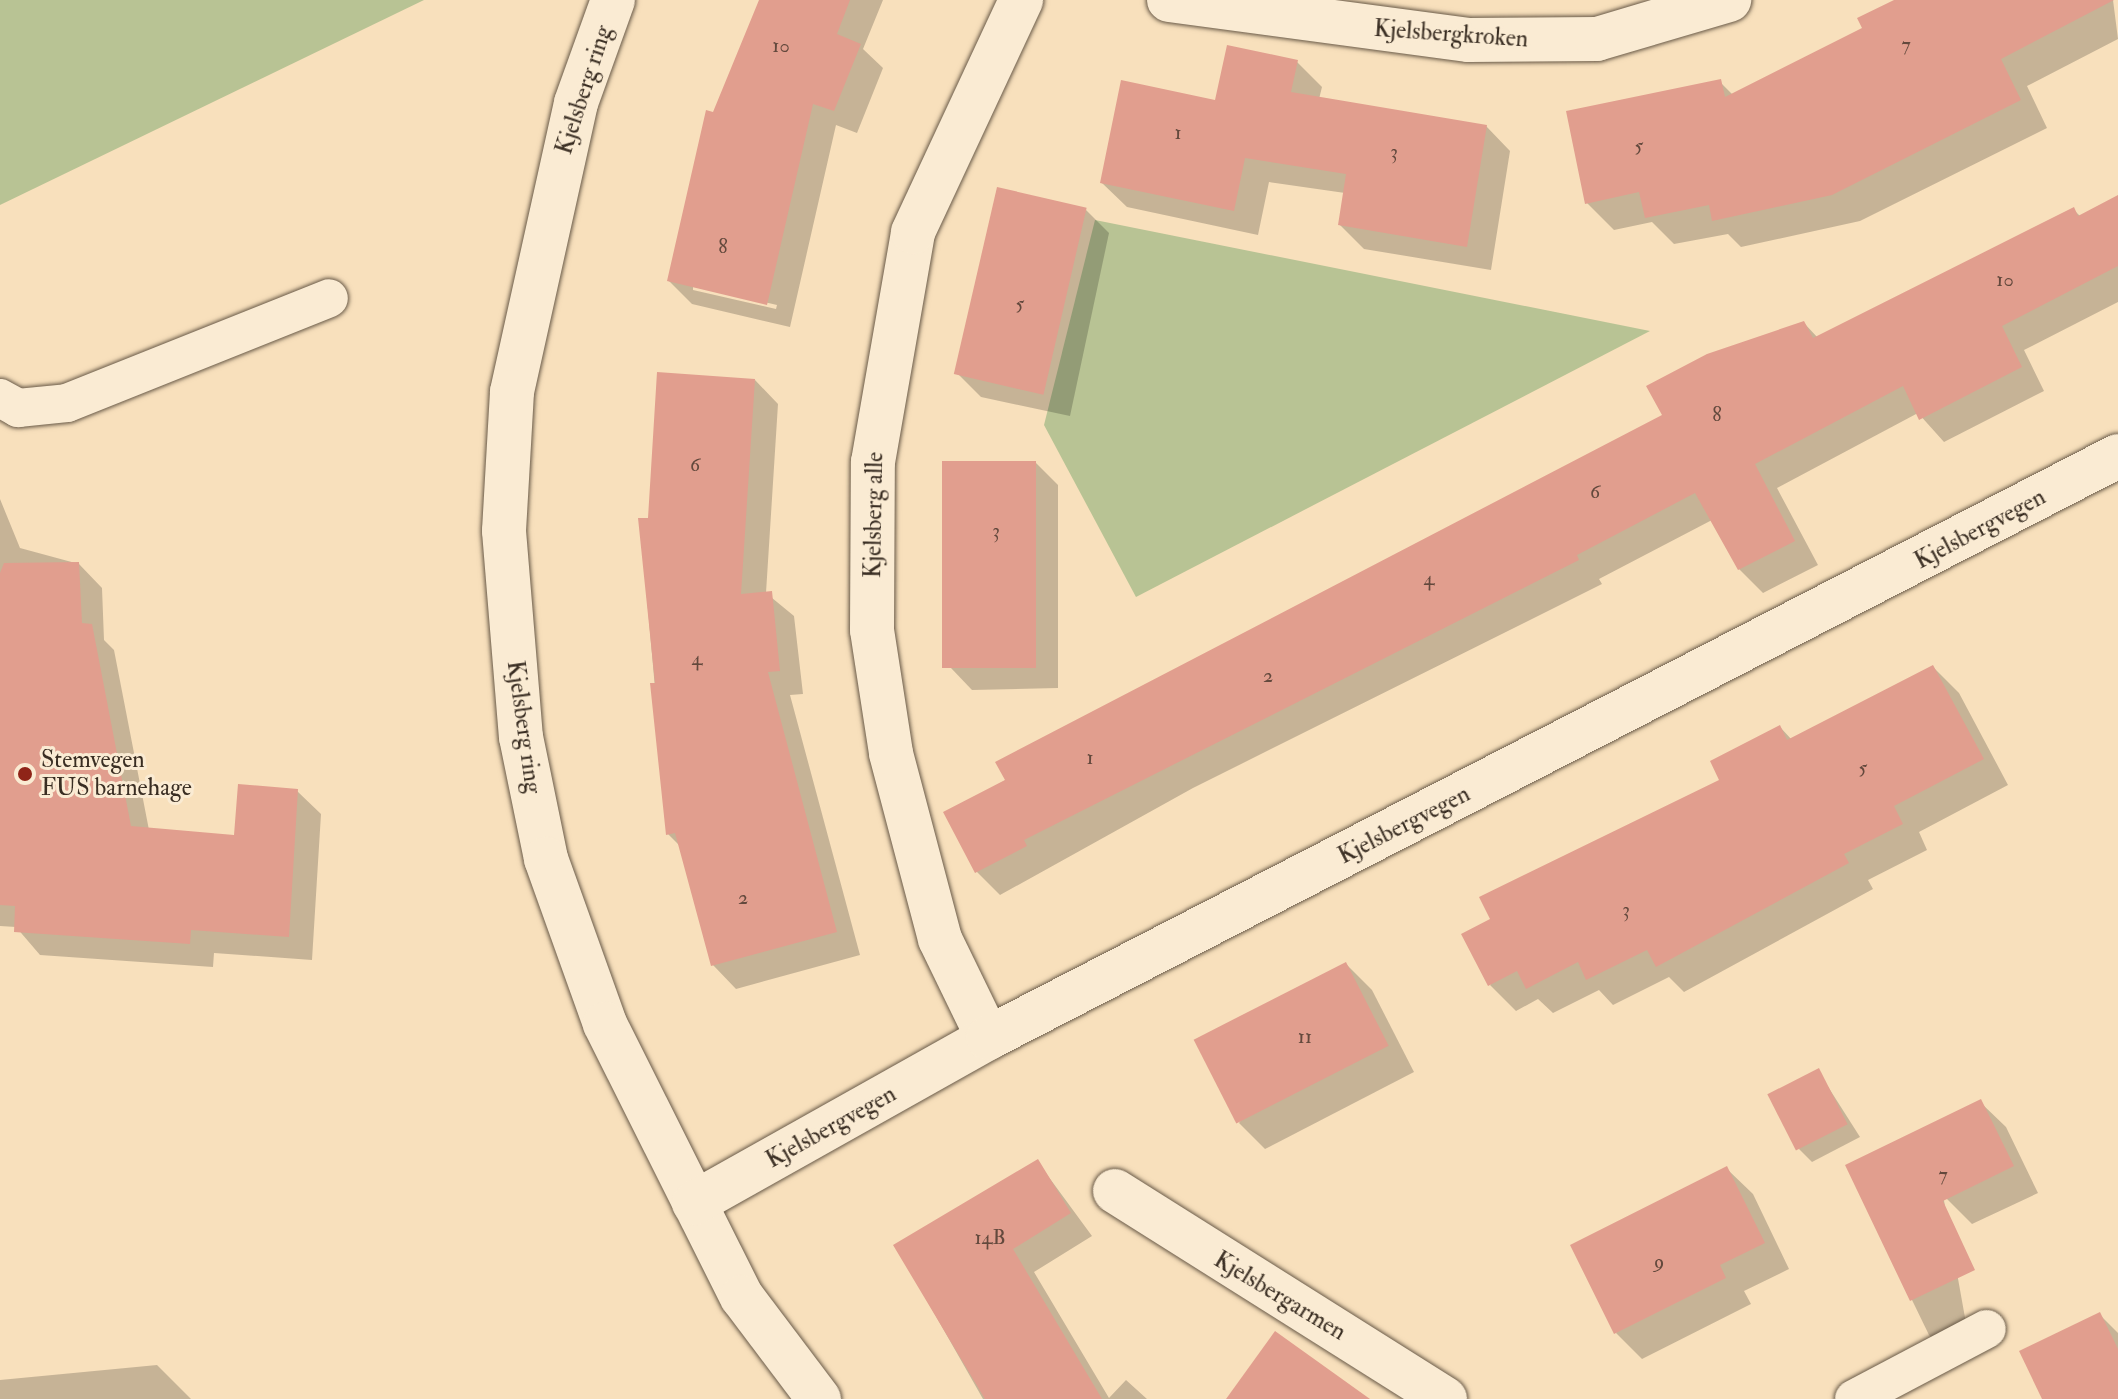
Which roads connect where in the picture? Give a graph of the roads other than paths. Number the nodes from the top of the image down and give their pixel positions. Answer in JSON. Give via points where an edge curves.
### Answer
{"nodes":[{"id":1,"x":613,"y":0,"type":"edge"},
{"id":2,"x":1021,"y":0,"type":"edge"},
{"id":3,"x":1169,"y":0,"type":"edge"},
{"id":4,"x":1729,"y":0,"type":"edge"},
{"id":5,"x":329,"y":298,"type":"dead end"},
{"id":6,"x":0,"y":398,"type":"edge"},
{"id":7,"x":2118,"y":456,"type":"edge"},
{"id":8,"x":988,"y":1038,"type":"junction"},
{"id":9,"x":1115,"y":1191,"type":"dead end"},
{"id":10,"x":694,"y":1203,"type":"junction"},
{"id":11,"x":1987,"y":1329,"type":"dead end"},
{"id":12,"x":819,"y":1399,"type":"edge"},
{"id":13,"x":1445,"y":1399,"type":"edge"},
{"id":14,"x":1854,"y":1399,"type":"edge"}],
"edges":[{"from":1,"to":10,"type":"street","name":"Kjelsberg ring","via":[[576,103],[543,235],[512,392],[504,531],[521,737],[546,859],[605,1024]]},
{"from":2,"to":8,"type":"street","name":"Kjelsberg alle","via":[[913,232],[873,462],[872,630],[894,768],[940,939]]},
{"from":3,"to":4,"type":"street","name":"Kjelsbergkroken","via":[[1469,40],[1597,39]]},
{"from":5,"to":6,"type":"lane","via":[[67,403],[18,408]]},
{"from":7,"to":8,"type":"street","name":"Kjelsbergvegen"},
{"from":8,"to":10,"type":"street","name":"Kjelsbergvegen"},
{"from":9,"to":13,"type":"street","name":"Kjelsbergarmen"},
{"from":10,"to":12,"type":"street","name":"Kjelsberg ring","via":[[742,1297]]},
{"from":11,"to":14,"type":"lane"}]}
